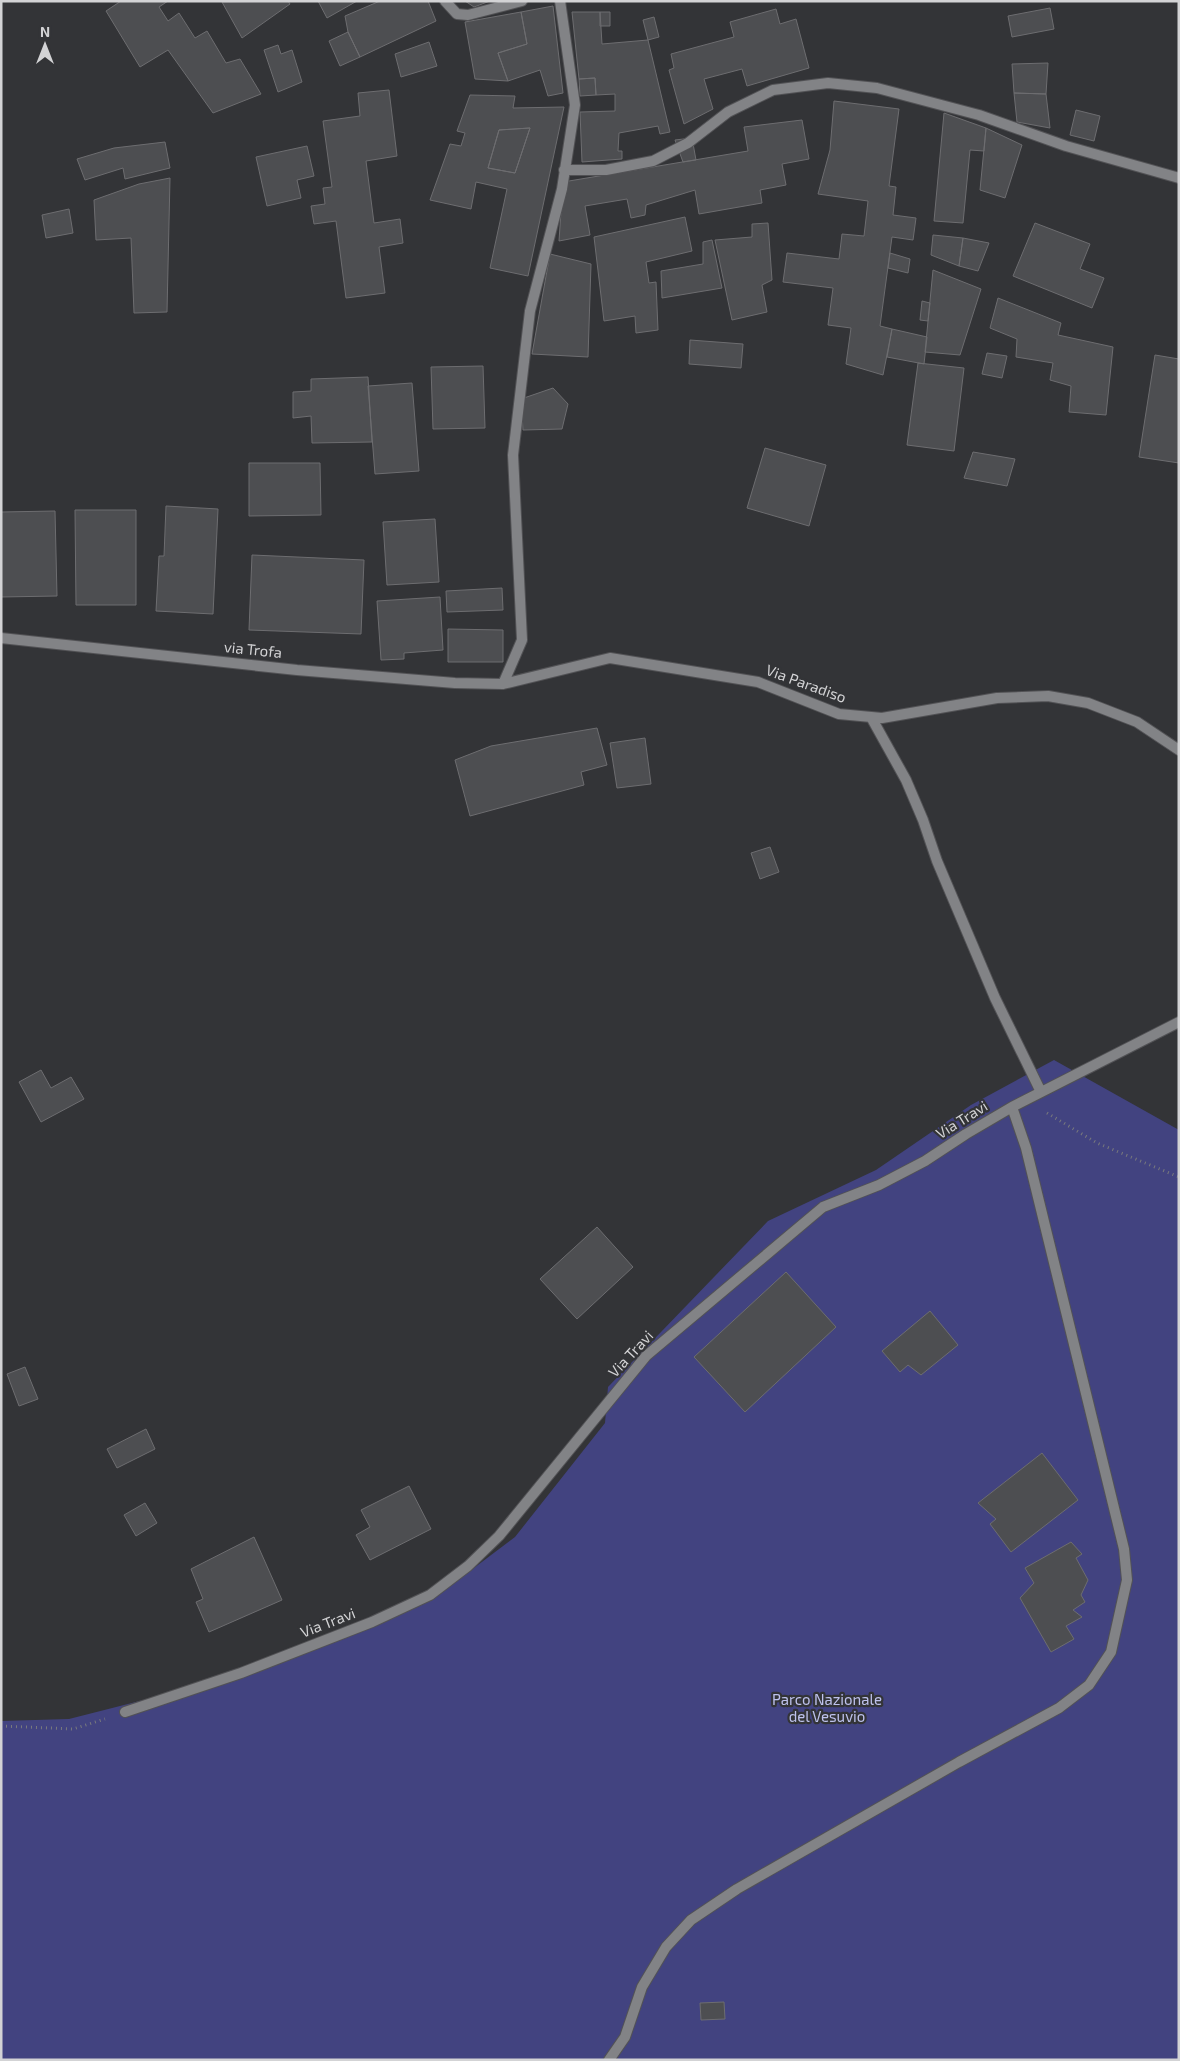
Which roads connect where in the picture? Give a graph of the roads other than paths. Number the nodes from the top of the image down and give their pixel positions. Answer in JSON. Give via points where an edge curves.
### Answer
{"nodes":[{"id":1,"x":445,"y":1,"type":"edge"},
{"id":2,"x":522,"y":1,"type":"edge"},
{"id":3,"x":560,"y":1,"type":"edge"},
{"id":4,"x":564,"y":170,"type":"junction"},
{"id":5,"x":1179,"y":178,"type":"edge"},
{"id":6,"x":1,"y":638,"type":"edge"},
{"id":7,"x":503,"y":684,"type":"junction"},
{"id":8,"x":871,"y":717,"type":"junction"},
{"id":9,"x":1179,"y":750,"type":"edge"},
{"id":10,"x":1179,"y":1022,"type":"edge"},
{"id":11,"x":1042,"y":1092,"type":"junction"},
{"id":12,"x":1012,"y":1107,"type":"junction"},
{"id":13,"x":125,"y":1712,"type":"road end"},
{"id":14,"x":609,"y":2060,"type":"edge"}],
"edges":[{"from":1,"to":2,"type":"street","via":[[458,14],[468,15]]},
{"from":3,"to":4,"type":"street","via":[[575,105]]},
{"from":4,"to":5,"type":"street","via":[[606,170],[653,161],[688,142],[728,112],[773,90],[828,83],[877,88],[979,115],[1066,146]]},
{"from":4,"to":7,"type":"street","via":[[562,189],[530,311],[525,349],[513,455],[522,640]]},
{"from":6,"to":7,"type":"street","name":"via Trofa","via":[[297,670]]},
{"from":7,"to":8,"type":"street","name":"Via Paradiso","via":[[610,658],[758,682],[839,714]]},
{"from":8,"to":9,"type":"street","name":"Via Paradiso","via":[[882,718],[997,698],[1048,696],[1088,703],[1137,722]]},
{"from":8,"to":11,"type":"street","via":[[906,780],[996,998]]},
{"from":10,"to":11,"type":"street","name":"Via Travi"},
{"from":11,"to":12,"type":"street","name":"Via Travi"},
{"from":12,"to":13,"type":"street","name":"Via Travi","via":[[925,1162],[879,1186],[824,1207],[768,1252],[646,1356],[499,1536],[468,1566],[430,1595],[372,1622],[241,1673]]},
{"from":12,"to":14,"type":"street","via":[[1026,1148],[1124,1550],[1127,1580],[1111,1652],[1089,1685],[1059,1708],[959,1762],[691,1920],[666,1947],[642,1987],[625,2037]]}]}
